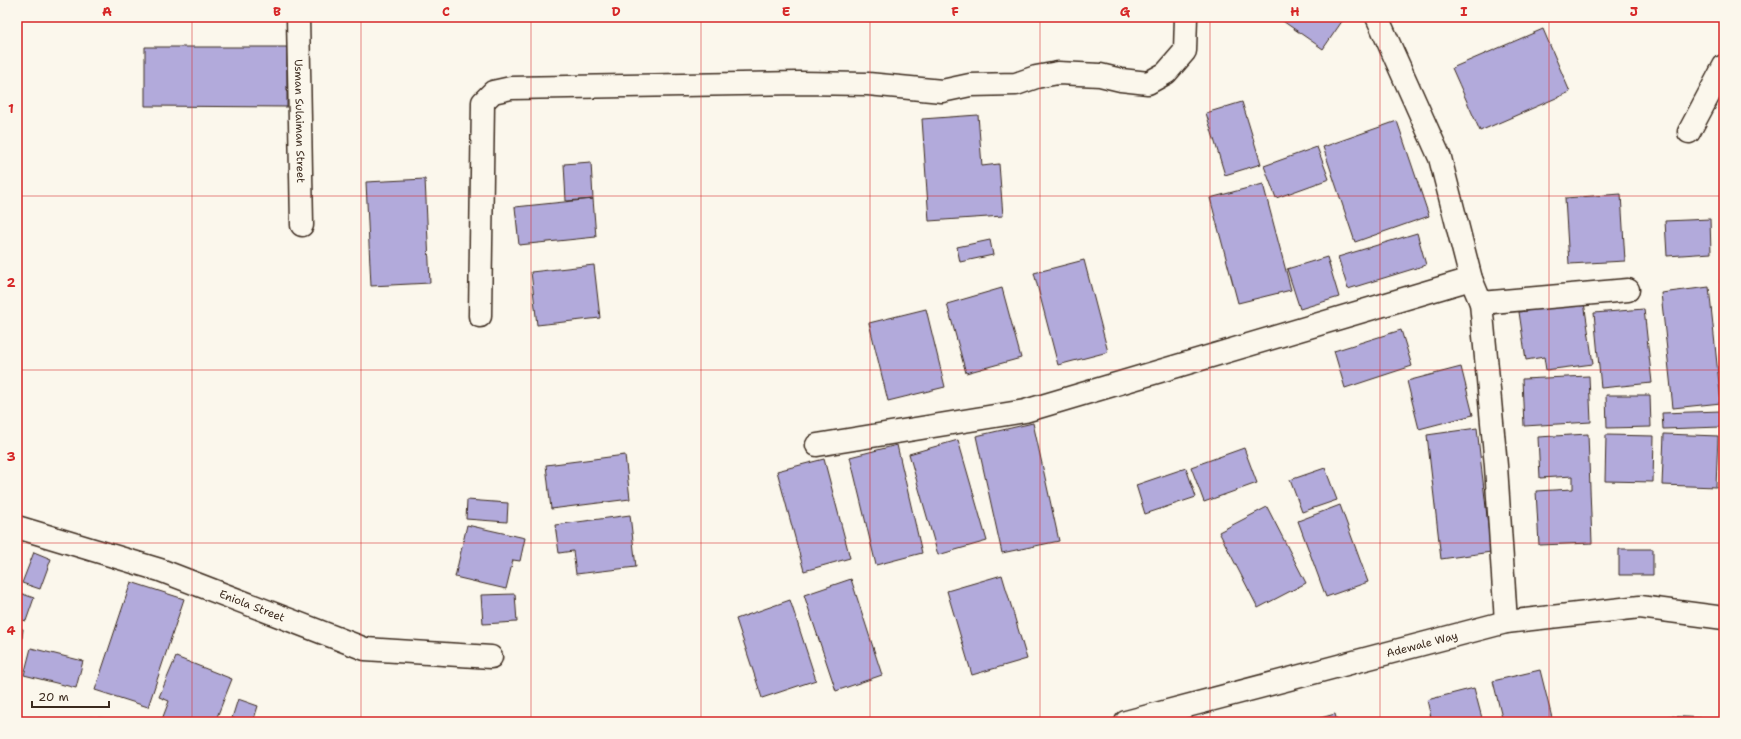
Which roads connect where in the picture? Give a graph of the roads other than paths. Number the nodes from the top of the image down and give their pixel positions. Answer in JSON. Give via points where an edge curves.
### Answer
{"nodes":[{"id":1,"x":298,"y":17,"type":"edge"},
{"id":2,"x":1186,"y":17,"type":"edge"},
{"id":3,"x":1377,"y":17,"type":"edge"},
{"id":4,"x":1724,"y":66,"type":"edge"},
{"id":5,"x":1689,"y":132,"type":"dead end"},
{"id":6,"x":302,"y":225,"type":"dead end"},
{"id":7,"x":1471,"y":279,"type":"junction"},
{"id":8,"x":1628,"y":290,"type":"dead end"},
{"id":9,"x":1481,"y":303,"type":"junction"},
{"id":10,"x":480,"y":316,"type":"dead end"},
{"id":11,"x":817,"y":445,"type":"dead end"},
{"id":12,"x":17,"y":527,"type":"edge"},
{"id":13,"x":1724,"y":618,"type":"edge"},
{"id":14,"x":1506,"y":622,"type":"junction"},
{"id":15,"x":491,"y":657,"type":"dead end"},
{"id":16,"x":1126,"y":722,"type":"edge"}],
"edges":[{"from":1,"to":6,"type":"street","name":"Usman Sulaiman Street"},
{"from":2,"to":10,"type":"street","via":[[1184,51],[1166,73],[1148,82],[1121,80],[1100,74],[1058,74],[1036,77],[1016,84],[970,85],[942,91],[868,84],[799,83],[511,88],[493,92],[483,102]]},
{"from":3,"to":7,"type":"street","via":[[1440,158]]},
{"from":4,"to":5,"type":"street"},
{"from":7,"to":9,"type":"street"},
{"from":7,"to":11,"type":"street","via":[[1025,411]]},
{"from":8,"to":9,"type":"street"},
{"from":9,"to":14,"type":"street","via":[[1496,466]]},
{"from":12,"to":15,"type":"street","name":"Eniola Street","via":[[160,570],[365,649]]},
{"from":13,"to":14,"type":"street","name":"Adewale Way","via":[[1640,607]]},
{"from":14,"to":16,"type":"street","name":"Adewale Way"}]}
